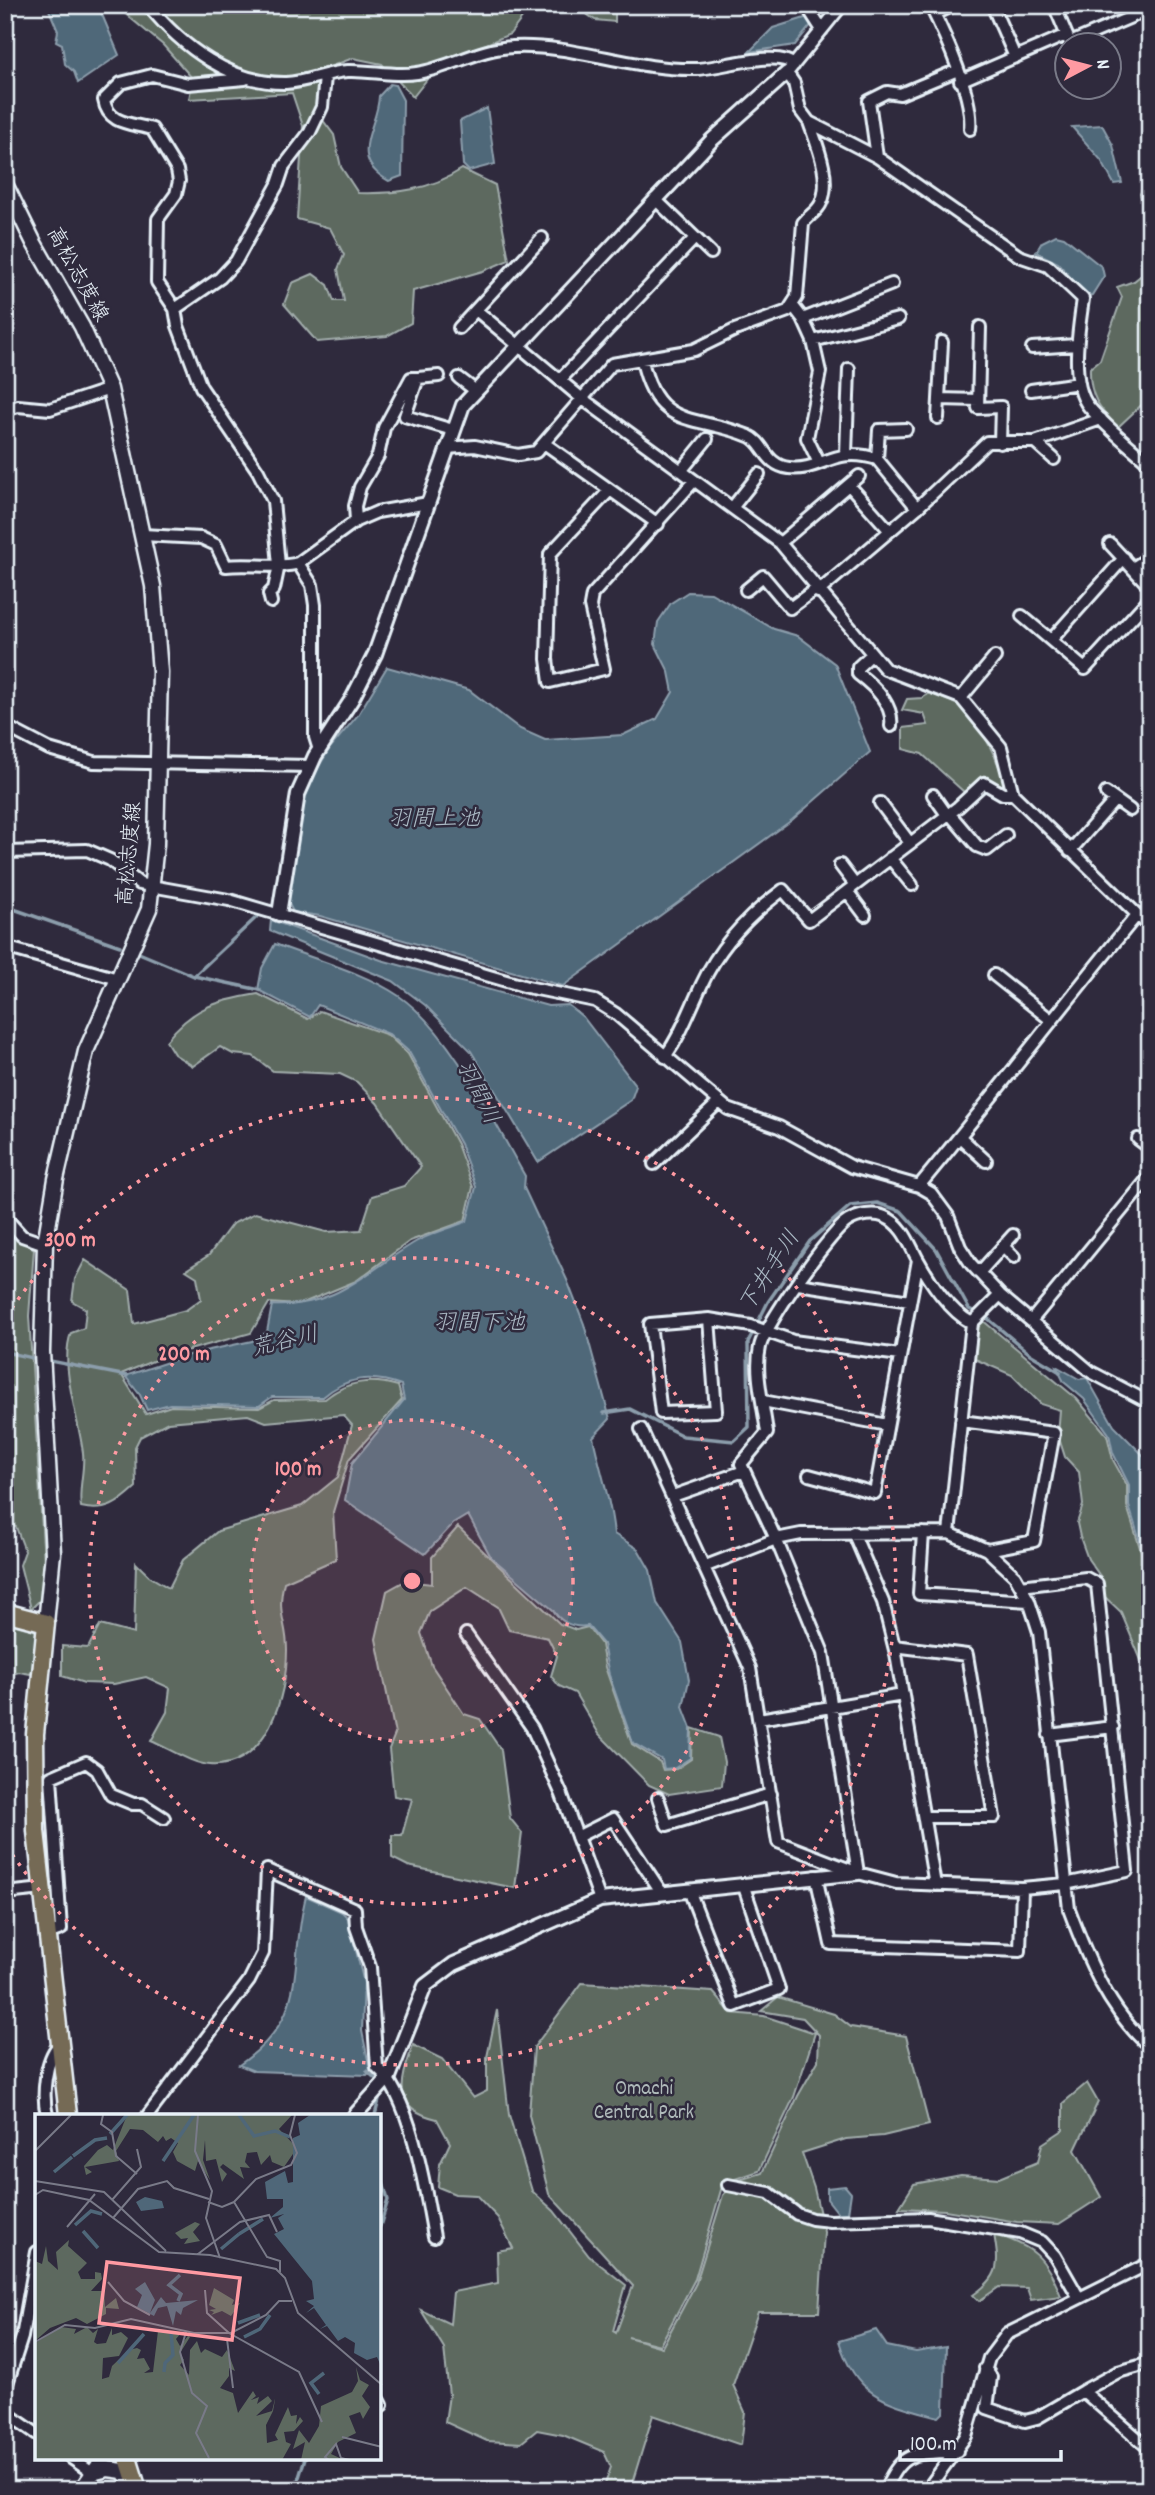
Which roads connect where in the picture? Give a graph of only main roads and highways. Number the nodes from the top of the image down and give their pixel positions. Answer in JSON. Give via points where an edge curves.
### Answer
{"nodes":[{"id":1,"x":5,"y":184,"type":"edge"},
{"id":2,"x":5,"y":1612,"type":"edge"},
{"id":3,"x":46,"y":1623,"type":"junction"},
{"id":4,"x":68,"y":2114,"type":"edge"},
{"id":5,"x":103,"y":2460,"type":"edge"},
{"id":6,"x":128,"y":2460,"type":"edge"},
{"id":7,"x":95,"y":2473,"type":"junction"},
{"id":8,"x":82,"y":2490,"type":"edge"},
{"id":9,"x":136,"y":2490,"type":"edge"}],
"edges":[{"from":1,"to":3,"type":"main road","name":"高松志度線","via":[[110,389],[159,638],[158,761],[149,909],[86,1051],[45,1244],[42,1352],[53,1553]]},
{"from":2,"to":3,"type":"main road"},
{"from":3,"to":4,"type":"main road","via":[[35,1782]]},
{"from":5,"to":7,"type":"main road"},
{"from":6,"to":9,"type":"main road"},
{"from":7,"to":8,"type":"main road"},
{"from":7,"to":9,"type":"main road","via":[[123,2471]]}]}
